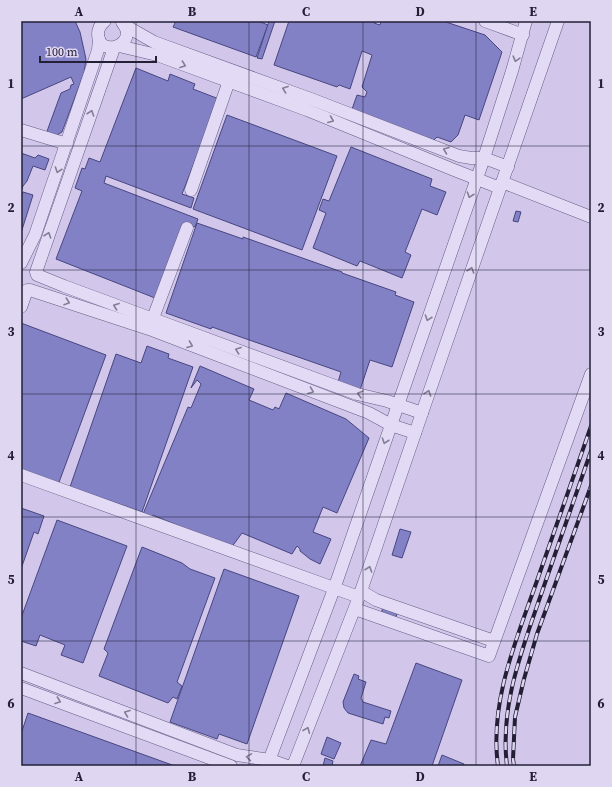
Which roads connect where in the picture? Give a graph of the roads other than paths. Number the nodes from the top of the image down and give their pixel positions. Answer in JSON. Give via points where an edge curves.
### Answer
{"nodes":[{"id":1,"x":92,"y":21,"type":"edge"},
{"id":2,"x":105,"y":21,"type":"edge"},
{"id":3,"x":486,"y":21,"type":"edge"},
{"id":4,"x":526,"y":21,"type":"edge"},
{"id":5,"x":558,"y":21,"type":"edge"},
{"id":6,"x":122,"y":23,"type":"edge"},
{"id":7,"x":522,"y":35,"type":"junction"},
{"id":8,"x":98,"y":37,"type":"junction"},
{"id":9,"x":116,"y":47,"type":"junction"},
{"id":10,"x":229,"y":81,"type":"junction"},
{"id":11,"x":253,"y":84,"type":"junction"},
{"id":12,"x":309,"y":104,"type":"junction"},
{"id":13,"x":21,"y":130,"type":"edge"},
{"id":14,"x":67,"y":144,"type":"junction"},
{"id":15,"x":484,"y":158,"type":"junction"},
{"id":16,"x":508,"y":167,"type":"junction"},
{"id":17,"x":476,"y":179,"type":"junction"},
{"id":18,"x":501,"y":185,"type":"junction"},
{"id":19,"x":191,"y":190,"type":"dead end"},
{"id":20,"x":591,"y":217,"type":"edge"},
{"id":21,"x":187,"y":228,"type":"dead end"},
{"id":22,"x":21,"y":263,"type":"edge"},
{"id":23,"x":21,"y":266,"type":"edge"},
{"id":24,"x":37,"y":274,"type":"junction"},
{"id":25,"x":26,"y":290,"type":"edge"},
{"id":26,"x":21,"y":307,"type":"edge"},
{"id":27,"x":151,"y":324,"type":"junction"},
{"id":28,"x":591,"y":374,"type":"edge"},
{"id":29,"x":398,"y":405,"type":"junction"},
{"id":30,"x":422,"y":413,"type":"junction"},
{"id":31,"x":391,"y":425,"type":"junction"},
{"id":32,"x":415,"y":433,"type":"junction"},
{"id":33,"x":21,"y":475,"type":"edge"},
{"id":34,"x":334,"y":588,"type":"junction"},
{"id":35,"x":360,"y":594,"type":"junction"},
{"id":36,"x":355,"y":609,"type":"junction"},
{"id":37,"x":494,"y":641,"type":"junction"},
{"id":38,"x":21,"y":673,"type":"edge"},
{"id":39,"x":21,"y":688,"type":"edge"},
{"id":40,"x":268,"y":763,"type":"edge"},
{"id":41,"x":231,"y":766,"type":"edge"},
{"id":42,"x":287,"y":766,"type":"edge"},
{"id":43,"x":292,"y":766,"type":"edge"}],
"edges":[{"from":1,"to":8,"type":"street"},
{"from":2,"to":8,"type":"street","via":[[99,28]]},
{"from":3,"to":7,"type":"street"},
{"from":4,"to":7,"type":"street"},
{"from":5,"to":16,"type":"street"},
{"from":6,"to":9,"type":"street","via":[[127,35]]},
{"from":6,"to":11,"type":"street","via":[[154,42]]},
{"from":7,"to":15,"type":"street","one_way":true},
{"from":8,"to":9,"type":"street","via":[[104,46]]},
{"from":8,"to":14,"type":"street","via":[[98,50]]},
{"from":9,"to":10,"type":"street","one_way":true,"via":[[157,55]]},
{"from":24,"to":9,"type":"street","one_way":true},
{"from":10,"to":11,"type":"street"},
{"from":10,"to":19,"type":"street"},
{"from":11,"to":12,"type":"street"},
{"from":15,"to":12,"type":"street","one_way":true,"via":[[460,156]]},
{"from":12,"to":17,"type":"street","one_way":true},
{"from":13,"to":14,"type":"street"},
{"from":14,"to":22,"type":"street","one_way":true,"via":[[35,235]]},
{"from":15,"to":16,"type":"street"},
{"from":15,"to":17,"type":"street"},
{"from":16,"to":18,"type":"street"},
{"from":17,"to":18,"type":"street"},
{"from":17,"to":29,"type":"street","one_way":true},
{"from":18,"to":20,"type":"street"},
{"from":30,"to":18,"type":"street","one_way":true},
{"from":21,"to":27,"type":"street"},
{"from":23,"to":24,"type":"street","via":[[31,267]]},
{"from":24,"to":25,"type":"street","via":[[35,285]]},
{"from":27,"to":24,"type":"street","one_way":true},
{"from":25,"to":26,"type":"street"},
{"from":25,"to":27,"type":"street","one_way":true},
{"from":29,"to":27,"type":"street","one_way":true,"via":[[357,394]]},
{"from":27,"to":31,"type":"street","one_way":true,"via":[[369,413]]},
{"from":28,"to":37,"type":"street"},
{"from":29,"to":30,"type":"street"},
{"from":29,"to":31,"type":"street"},
{"from":30,"to":32,"type":"street"},
{"from":31,"to":32,"type":"street"},
{"from":31,"to":34,"type":"street","one_way":true},
{"from":35,"to":32,"type":"street","one_way":true},
{"from":33,"to":34,"type":"street"},
{"from":34,"to":35,"type":"street"},
{"from":34,"to":40,"type":"street"},
{"from":35,"to":36,"type":"street"},
{"from":35,"to":37,"type":"street"},
{"from":36,"to":37,"type":"street","via":[[489,656]]},
{"from":43,"to":36,"type":"street","one_way":true},
{"from":40,"to":38,"type":"street","one_way":true,"via":[[236,755]]},
{"from":39,"to":41,"type":"street","one_way":true},
{"from":40,"to":42,"type":"street"}]}
